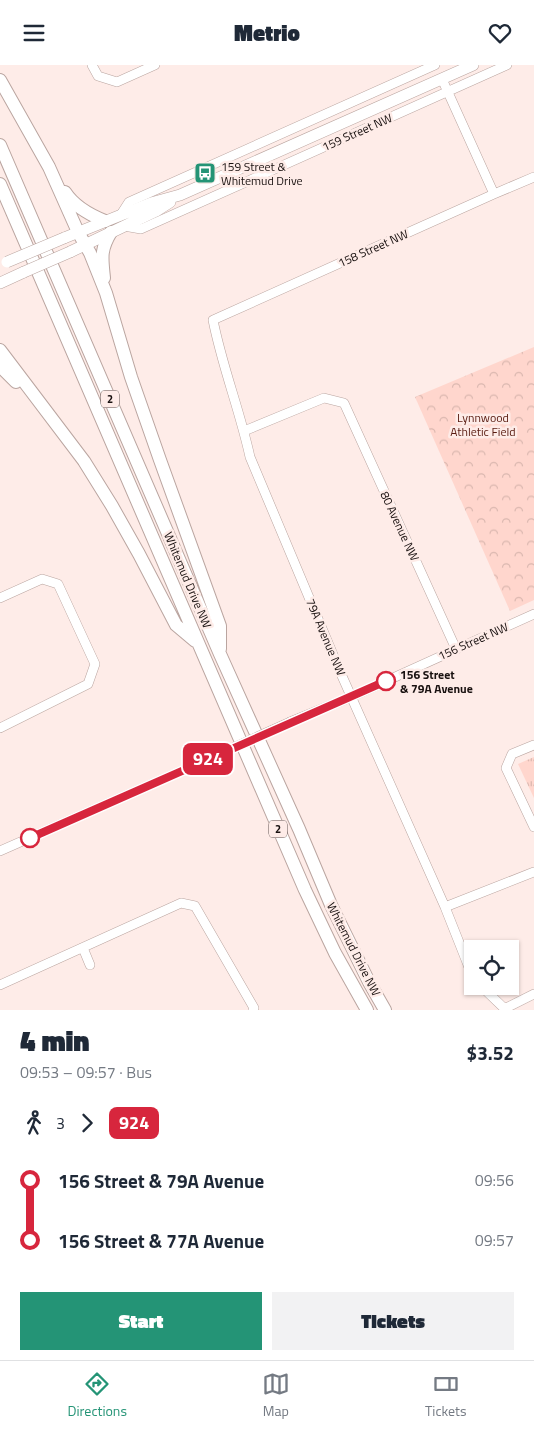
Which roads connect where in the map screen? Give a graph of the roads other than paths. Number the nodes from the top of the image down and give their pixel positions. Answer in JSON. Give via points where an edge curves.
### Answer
{"nodes":[{"id":1,"x":92,"y":65,"type":"edge"},
{"id":2,"x":155,"y":65,"type":"edge"},
{"id":3,"x":434,"y":65,"type":"edge"},
{"id":4,"x":473,"y":65,"type":"edge"},
{"id":5,"x":507,"y":65,"type":"edge"},
{"id":6,"x":442,"y":79,"type":"junction"},
{"id":7,"x":0,"y":80,"type":"edge"},
{"id":8,"x":448,"y":92,"type":"junction"},
{"id":9,"x":0,"y":145,"type":"edge"},
{"id":10,"x":49,"y":167,"type":"junction"},
{"id":11,"x":534,"y":177,"type":"edge"},
{"id":12,"x":0,"y":184,"type":"edge"},
{"id":13,"x":494,"y":194,"type":"junction"},
{"id":14,"x":122,"y":221,"type":"junction"},
{"id":15,"x":108,"y":227,"type":"junction"},
{"id":16,"x":78,"y":232,"type":"junction"},
{"id":17,"x":86,"y":245,"type":"junction"},
{"id":18,"x":3,"y":263,"type":"edge"},
{"id":19,"x":0,"y":283,"type":"edge"},
{"id":20,"x":106,"y":293,"type":"junction"},
{"id":21,"x":213,"y":320,"type":"joint"},
{"id":22,"x":0,"y":350,"type":"edge"},
{"id":23,"x":0,"y":367,"type":"edge"},
{"id":24,"x":244,"y":431,"type":"junction"},
{"id":25,"x":66,"y":438,"type":"junction"},
{"id":26,"x":0,"y":598,"type":"edge"},
{"id":27,"x":534,"y":614,"type":"edge"},
{"id":28,"x":197,"y":643,"type":"junction"},
{"id":29,"x":456,"y":649,"type":"junction"},
{"id":30,"x":220,"y":654,"type":"junction"},
{"id":31,"x":351,"y":697,"type":"junction"},
{"id":32,"x":0,"y":728,"type":"edge"},
{"id":33,"x":534,"y":745,"type":"edge"},
{"id":34,"x":534,"y":827,"type":"edge"},
{"id":35,"x":0,"y":851,"type":"edge"},
{"id":36,"x":534,"y":872,"type":"edge"},
{"id":37,"x":445,"y":907,"type":"junction"},
{"id":38,"x":83,"y":948,"type":"junction"},
{"id":39,"x":464,"y":955,"type":"edge"},
{"id":40,"x":90,"y":965,"type":"dead end"},
{"id":41,"x":0,"y":985,"type":"edge"},
{"id":42,"x":534,"y":994,"type":"edge"},
{"id":43,"x":490,"y":995,"type":"edge"},
{"id":44,"x":505,"y":1009,"type":"edge"},
{"id":45,"x":253,"y":1010,"type":"edge"},
{"id":46,"x":367,"y":1010,"type":"edge"},
{"id":47,"x":385,"y":1010,"type":"edge"}],
"edges":[{"from":1,"to":2,"type":"street","via":[[98,76],[117,82]]},
{"from":3,"to":14,"type":"street","name":"159 Street NW","via":[[129,202]]},
{"from":4,"to":6,"type":"main road","name":"159 Street NW"},
{"from":5,"to":8,"type":"street","name":"159 Street NW"},
{"from":6,"to":8,"type":"street"},
{"from":6,"to":14,"type":"main road","name":"159 Street NW","via":[[180,195],[156,211]]},
{"from":7,"to":10,"type":"highway"},
{"from":8,"to":13,"type":"street"},
{"from":8,"to":14,"type":"street","name":"159 Street NW","via":[[141,229]]},
{"from":9,"to":30,"type":"highway","name":"Whitemud Drive NW","number":"2"},
{"from":10,"to":15,"type":"highway","via":[[70,199]]},
{"from":10,"to":16,"type":"highway"},
{"from":11,"to":13,"type":"street","name":"158 Street NW"},
{"from":12,"to":28,"type":"highway","name":"Whitemud Drive NW","number":"2"},
{"from":13,"to":21,"type":"street","name":"158 Street NW"},
{"from":14,"to":15,"type":"main road","name":"159 Street NW"},
{"from":15,"to":16,"type":"main road","name":"159 Street NW"},
{"from":15,"to":17,"type":"main road","name":"159 Street NW"},
{"from":15,"to":20,"type":"highway","via":[[103,252]]},
{"from":16,"to":17,"type":"highway"},
{"from":16,"to":18,"type":"main road","name":"159 Street NW","bridge":true},
{"from":17,"to":19,"type":"main road","name":"159 Street NW","bridge":true},
{"from":17,"to":20,"type":"highway"},
{"from":20,"to":30,"type":"highway","via":[[131,377],[220,626]]},
{"from":21,"to":24,"type":"street","name":"79A Avenue NW"},
{"from":22,"to":25,"type":"highway"},
{"from":23,"to":25,"type":"highway"},
{"from":24,"to":29,"type":"street","name":"80 Avenue NW","via":[[324,398],[344,403]]},
{"from":24,"to":31,"type":"street","name":"79A Avenue NW","via":[[250,457]]},
{"from":25,"to":28,"type":"highway","via":[[112,506],[176,625]]},
{"from":26,"to":32,"type":"street","via":[[42,579],[58,584],[95,664],[88,685]]},
{"from":27,"to":29,"type":"street","name":"156 Street NW"},
{"from":28,"to":46,"type":"highway","name":"Whitemud Drive NW","number":"2","via":[[305,890]]},
{"from":29,"to":31,"type":"street","name":"156 Street NW"},
{"from":30,"to":47,"type":"highway","name":"Whitemud Drive NW","number":"2","via":[[331,905]]},
{"from":31,"to":35,"type":"street","name":"156 Street NW","bridge":true},
{"from":31,"to":37,"type":"street","name":"79A Avenue NW"},
{"from":33,"to":34,"type":"street","via":[[512,754],[506,768]]},
{"from":36,"to":37,"type":"street"},
{"from":37,"to":39,"type":"street","name":"79A Avenue NW"},
{"from":38,"to":40,"type":"street"},
{"from":38,"to":41,"type":"street"},
{"from":38,"to":45,"type":"street","via":[[181,903],[195,906]]},
{"from":42,"to":44,"type":"street"},
{"from":43,"to":44,"type":"street"}]}
